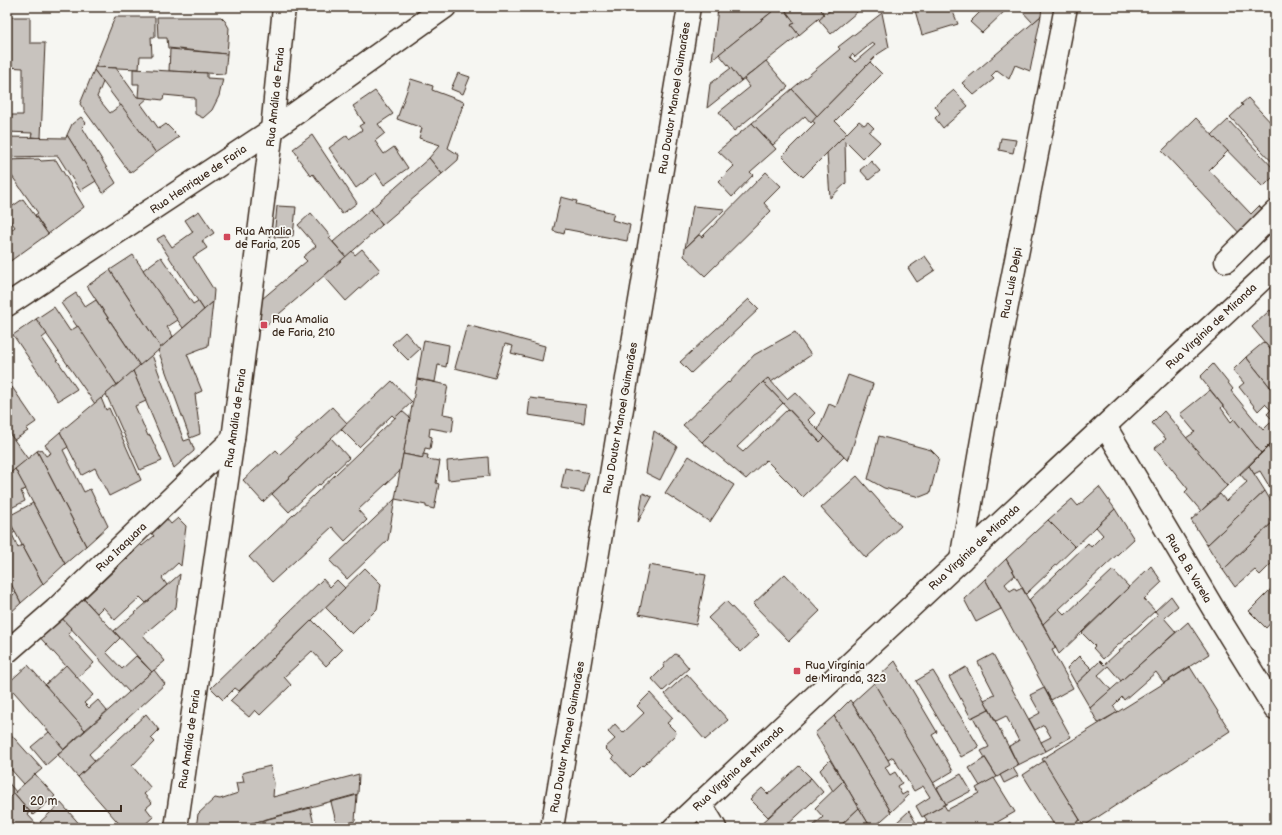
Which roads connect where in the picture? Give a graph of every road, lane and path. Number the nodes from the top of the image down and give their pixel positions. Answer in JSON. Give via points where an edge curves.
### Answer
{"nodes":[{"id":1,"x":284,"y":7,"type":"edge"},
{"id":2,"x":445,"y":7,"type":"edge"},
{"id":3,"x":689,"y":7,"type":"edge"},
{"id":4,"x":1066,"y":7,"type":"edge"},
{"id":5,"x":272,"y":130,"type":"junction"},
{"id":6,"x":1275,"y":212,"type":"edge"},
{"id":7,"x":1226,"y":261,"type":"dead end"},
{"id":8,"x":1275,"y":266,"type":"edge"},
{"id":9,"x":7,"y":305,"type":"edge"},
{"id":10,"x":1105,"y":426,"type":"junction"},
{"id":11,"x":233,"y":439,"type":"junction"},
{"id":12,"x":961,"y":560,"type":"junction"},
{"id":13,"x":7,"y":652,"type":"edge"},
{"id":14,"x":1275,"y":709,"type":"edge"},
{"id":15,"x":700,"y":803,"type":"junction"},
{"id":16,"x":173,"y":824,"type":"edge"},
{"id":17,"x":552,"y":828,"type":"edge"},
{"id":18,"x":674,"y":828,"type":"edge"},
{"id":19,"x":715,"y":828,"type":"edge"}],
"edges":[{"from":1,"to":5,"type":"street","name":"Rua Amália de Faria"},
{"from":2,"to":5,"type":"street","name":"Rua Henrique de Faria"},
{"from":3,"to":17,"type":"street","name":"Rua Doutor Manoel Guimarães"},
{"from":4,"to":12,"type":"street","name":"Rua Luis Delpi","via":[[994,371]]},
{"from":5,"to":9,"type":"street","name":"Rua Henrique de Faria"},
{"from":5,"to":11,"type":"street","name":"Rua Amália de Faria"},
{"from":6,"to":7,"type":"street"},
{"from":8,"to":10,"type":"street","name":"Rua Virgínia de Miranda"},
{"from":10,"to":12,"type":"street","name":"Rua Virgínia de Miranda"},
{"from":10,"to":14,"type":"street","name":"Rua B. B. Varela"},
{"from":11,"to":13,"type":"street","name":"Rua Iraquara","via":[[55,610]]},
{"from":11,"to":16,"type":"street","name":"Rua Amália de Faria"},
{"from":12,"to":15,"type":"street","name":"Rua Virgínia de Miranda"},
{"from":15,"to":18,"type":"street","name":"Rua Virgínia de Miranda"},
{"from":15,"to":19,"type":"street"}]}
